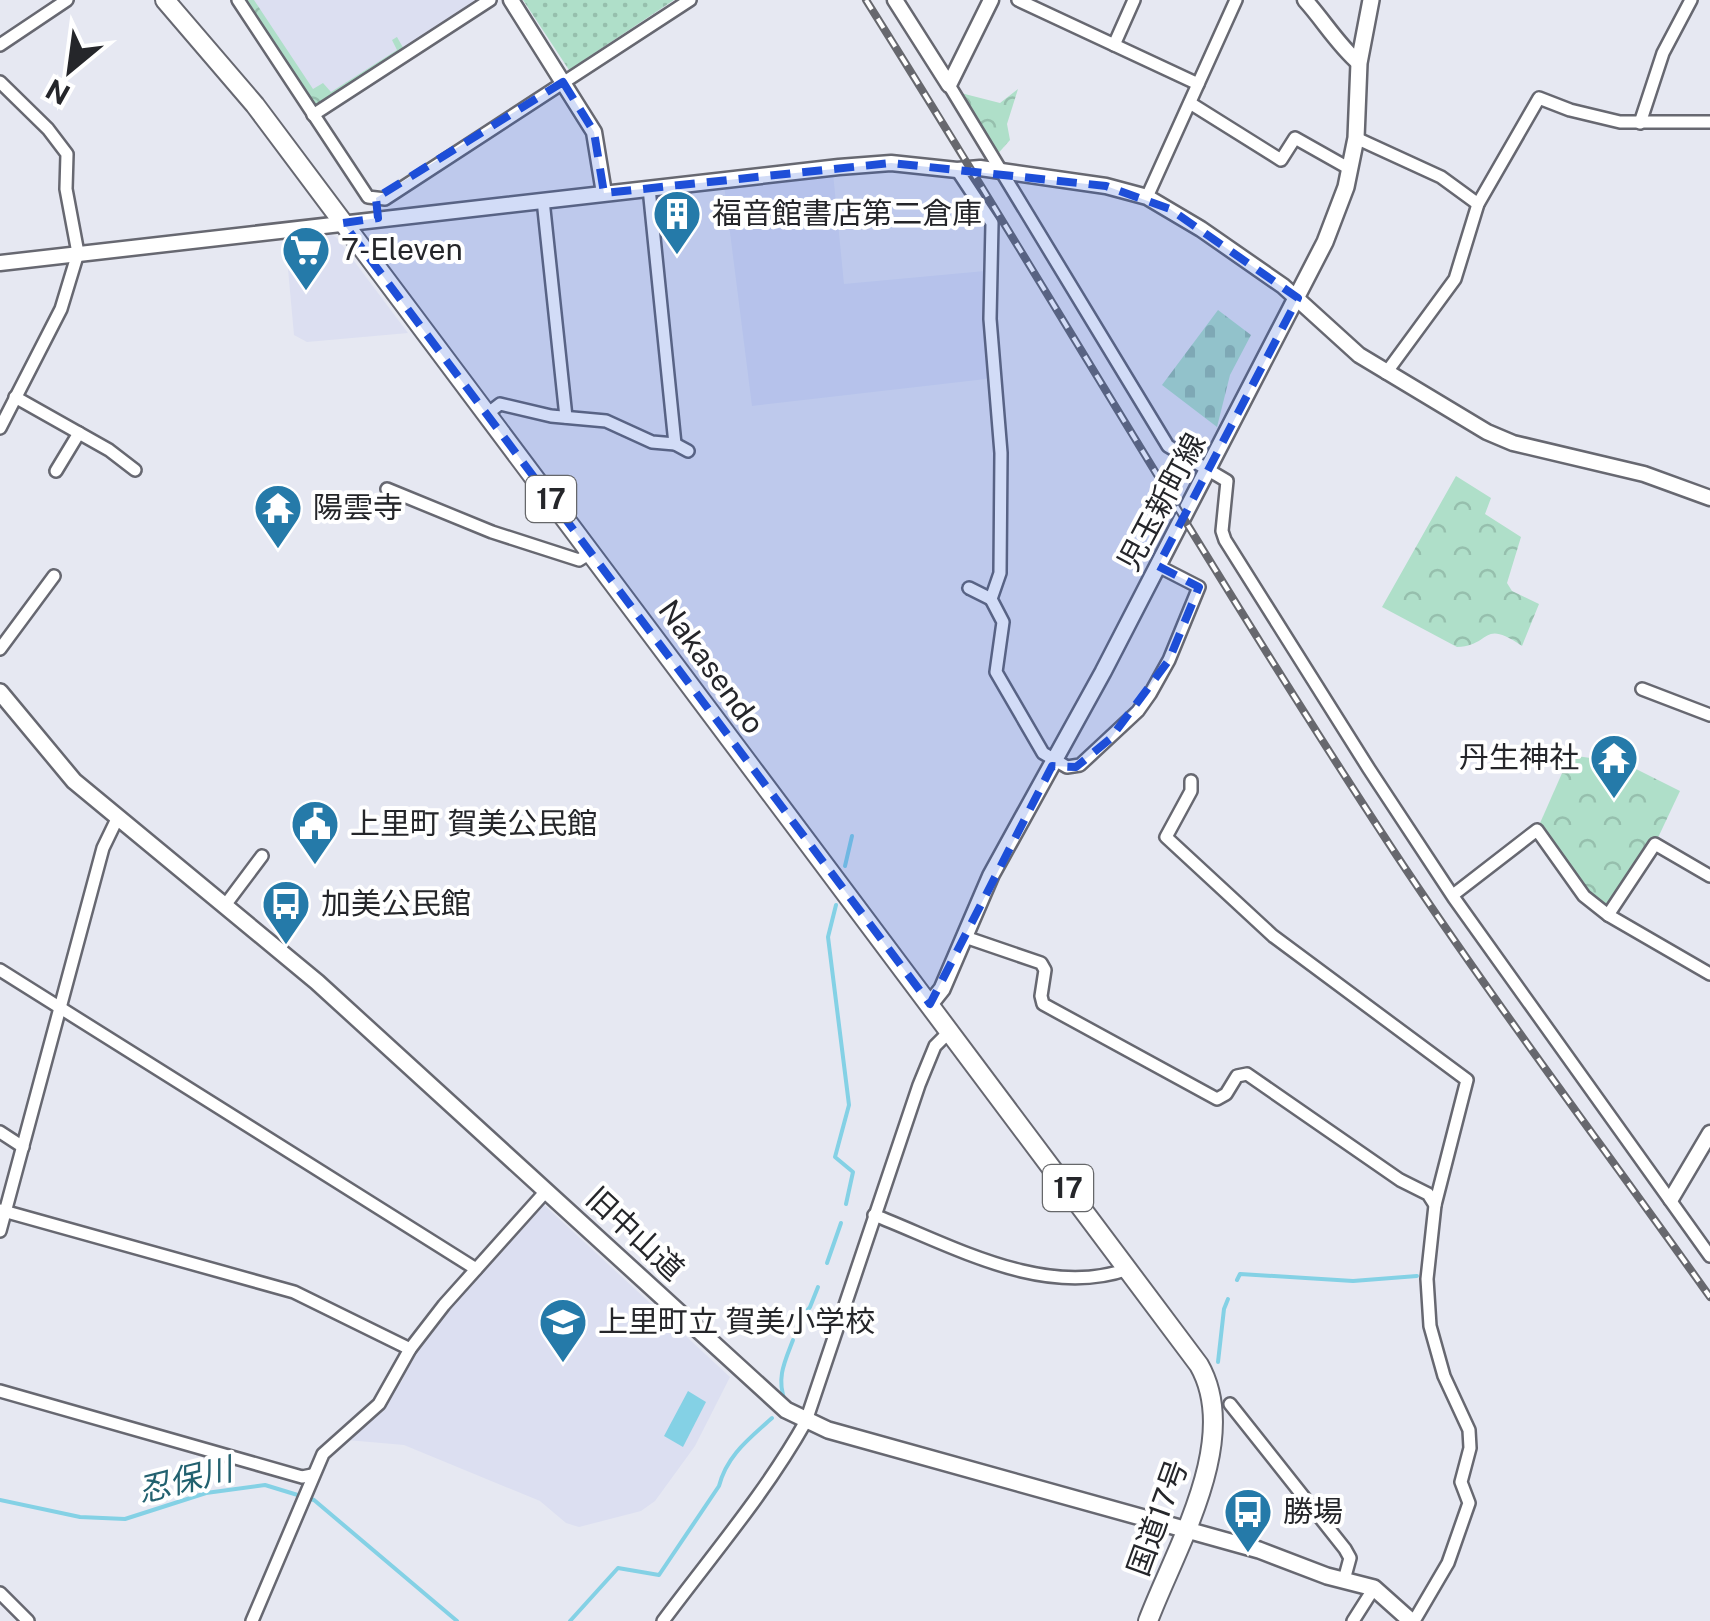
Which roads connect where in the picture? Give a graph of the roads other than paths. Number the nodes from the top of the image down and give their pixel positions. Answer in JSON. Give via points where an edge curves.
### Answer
{"nodes":[{"id":1,"x":66,"y":0,"type":"edge"},
{"id":2,"x":165,"y":0,"type":"edge"},
{"id":3,"x":238,"y":0,"type":"edge"},
{"id":4,"x":490,"y":0,"type":"edge"},
{"id":5,"x":511,"y":0,"type":"edge"},
{"id":6,"x":690,"y":0,"type":"edge"},
{"id":7,"x":895,"y":0,"type":"edge"},
{"id":8,"x":991,"y":0,"type":"edge"},
{"id":9,"x":1018,"y":0,"type":"edge"},
{"id":10,"x":1134,"y":0,"type":"edge"},
{"id":11,"x":1236,"y":0,"type":"edge"},
{"id":12,"x":1306,"y":0,"type":"edge"},
{"id":13,"x":1371,"y":0,"type":"edge"},
{"id":14,"x":1691,"y":0,"type":"edge"},
{"id":15,"x":0,"y":45,"type":"edge"},
{"id":16,"x":1114,"y":45,"type":"junction"},
{"id":17,"x":1359,"y":63,"type":"junction"},
{"id":18,"x":0,"y":82,"type":"edge"},
{"id":19,"x":563,"y":82,"type":"junction"},
{"id":20,"x":1198,"y":84,"type":"junction"},
{"id":21,"x":949,"y":85,"type":"junction"},
{"id":22,"x":1190,"y":103,"type":"junction"},
{"id":23,"x":313,"y":115,"type":"junction"},
{"id":24,"x":1710,"y":122,"type":"edge"},
{"id":25,"x":1640,"y":124,"type":"junction"},
{"id":26,"x":1356,"y":138,"type":"junction"},
{"id":27,"x":957,"y":170,"type":"junction"},
{"id":28,"x":1350,"y":170,"type":"junction"},
{"id":29,"x":1004,"y":172,"type":"junction"},
{"id":30,"x":649,"y":188,"type":"junction"},
{"id":31,"x":604,"y":193,"type":"junction"},
{"id":32,"x":1147,"y":197,"type":"junction"},
{"id":33,"x":376,"y":198,"type":"junction"},
{"id":34,"x":543,"y":200,"type":"junction"},
{"id":35,"x":1478,"y":204,"type":"junction"},
{"id":36,"x":378,"y":218,"type":"junction"},
{"id":37,"x":343,"y":223,"type":"junction"},
{"id":38,"x":78,"y":253,"type":"junction"},
{"id":39,"x":0,"y":263,"type":"edge"},
{"id":40,"x":1298,"y":298,"type":"junction"},
{"id":41,"x":1386,"y":373,"type":"junction"},
{"id":42,"x":15,"y":398,"type":"junction"},
{"id":43,"x":487,"y":414,"type":"junction"},
{"id":44,"x":566,"y":417,"type":"junction"},
{"id":45,"x":0,"y":428,"type":"edge"},
{"id":46,"x":79,"y":433,"type":"junction"},
{"id":47,"x":675,"y":444,"type":"junction"},
{"id":48,"x":688,"y":451,"type":"dead end"},
{"id":49,"x":136,"y":470,"type":"dead end"},
{"id":50,"x":1208,"y":470,"type":"junction"},
{"id":51,"x":56,"y":472,"type":"dead end"},
{"id":52,"x":387,"y":489,"type":"dead end"},
{"id":53,"x":1710,"y":498,"type":"edge"},
{"id":54,"x":592,"y":552,"type":"junction"},
{"id":55,"x":1158,"y":566,"type":"junction"},
{"id":56,"x":54,"y":576,"type":"dead end"},
{"id":57,"x":968,"y":588,"type":"dead end"},
{"id":58,"x":992,"y":599,"type":"junction"},
{"id":59,"x":0,"y":650,"type":"edge"},
{"id":60,"x":1642,"y":689,"type":"dead end"},
{"id":61,"x":0,"y":692,"type":"edge"},
{"id":62,"x":1710,"y":714,"type":"edge"},
{"id":63,"x":1055,"y":760,"type":"junction"},
{"id":64,"x":1191,"y":781,"type":"dead end"},
{"id":65,"x":118,"y":817,"type":"junction"},
{"id":66,"x":262,"y":856,"type":"dead end"},
{"id":67,"x":1710,"y":876,"type":"edge"},
{"id":68,"x":1453,"y":895,"type":"junction"},
{"id":69,"x":226,"y":904,"type":"junction"},
{"id":70,"x":1608,"y":915,"type":"junction"},
{"id":71,"x":966,"y":937,"type":"junction"},
{"id":72,"x":0,"y":970,"type":"edge"},
{"id":73,"x":1710,"y":974,"type":"edge"},
{"id":74,"x":930,"y":1004,"type":"junction"},
{"id":75,"x":60,"y":1010,"type":"junction"},
{"id":76,"x":950,"y":1030,"type":"junction"},
{"id":77,"x":0,"y":1132,"type":"edge"},
{"id":78,"x":1710,"y":1133,"type":"edge"},
{"id":79,"x":23,"y":1148,"type":"junction"},
{"id":80,"x":547,"y":1190,"type":"junction"},
{"id":81,"x":1671,"y":1199,"type":"junction"},
{"id":82,"x":1435,"y":1206,"type":"junction"},
{"id":83,"x":3,"y":1210,"type":"edge"},
{"id":84,"x":874,"y":1215,"type":"junction"},
{"id":85,"x":0,"y":1231,"type":"edge"},
{"id":86,"x":1710,"y":1256,"type":"edge"},
{"id":87,"x":476,"y":1269,"type":"junction"},
{"id":88,"x":1128,"y":1269,"type":"junction"},
{"id":89,"x":410,"y":1349,"type":"junction"},
{"id":90,"x":1204,"y":1373,"type":"joint"},
{"id":91,"x":0,"y":1391,"type":"edge"},
{"id":92,"x":1230,"y":1404,"type":"dead end"},
{"id":93,"x":806,"y":1422,"type":"junction"},
{"id":94,"x":309,"y":1482,"type":"junction"},
{"id":95,"x":1185,"y":1531,"type":"junction"},
{"id":96,"x":1344,"y":1580,"type":"junction"},
{"id":97,"x":1374,"y":1588,"type":"junction"},
{"id":98,"x":0,"y":1593,"type":"edge"},
{"id":99,"x":28,"y":1621,"type":"edge"},
{"id":100,"x":252,"y":1621,"type":"edge"},
{"id":101,"x":663,"y":1621,"type":"edge"},
{"id":102,"x":1148,"y":1621,"type":"edge"},
{"id":103,"x":1353,"y":1621,"type":"edge"},
{"id":104,"x":1412,"y":1621,"type":"edge"}],
"edges":[{"from":1,"to":15,"type":"street"},
{"from":2,"to":37,"type":"highway","name":"Nakasendo","number":"17"},
{"from":3,"to":23,"type":"street"},
{"from":4,"to":23,"type":"street"},
{"from":5,"to":19,"type":"street"},
{"from":6,"to":19,"type":"street"},
{"from":7,"to":21,"type":"street"},
{"from":8,"to":21,"type":"street"},
{"from":9,"to":16,"type":"street"},
{"from":10,"to":16,"type":"street"},
{"from":11,"to":20,"type":"street"},
{"from":12,"to":17,"type":"street"},
{"from":13,"to":17,"type":"main road","name":"児玉新町線"},
{"from":14,"to":25,"type":"street","via":[[1663,53]]},
{"from":16,"to":20,"type":"street"},
{"from":17,"to":26,"type":"main road","name":"児玉新町線"},
{"from":18,"to":38,"type":"street","via":[[67,154]]},
{"from":19,"to":31,"type":"street","via":[[594,132]]},
{"from":19,"to":33,"type":"street","via":[[385,199]]},
{"from":20,"to":22,"type":"street"},
{"from":21,"to":29,"type":"street"},
{"from":22,"to":28,"type":"street","via":[[1281,160],[1295,138]]},
{"from":22,"to":32,"type":"street"},
{"from":23,"to":33,"type":"street","via":[[368,197]]},
{"from":24,"to":25,"type":"street"},
{"from":25,"to":35,"type":"street","via":[[1539,98]]},
{"from":26,"to":28,"type":"main road","name":"児玉新町線"},
{"from":26,"to":35,"type":"street","via":[[1440,177]]},
{"from":27,"to":29,"type":"street"},
{"from":27,"to":30,"type":"street","via":[[891,162]]},
{"from":27,"to":58,"type":"street","via":[[992,224],[990,319],[1002,453],[1000,573]]},
{"from":28,"to":40,"type":"main road","name":"児玉新町線"},
{"from":29,"to":32,"type":"street"},
{"from":29,"to":50,"type":"street","via":[[1168,446]]},
{"from":30,"to":31,"type":"street"},
{"from":30,"to":47,"type":"street"},
{"from":31,"to":34,"type":"street"},
{"from":32,"to":40,"type":"street"},
{"from":33,"to":36,"type":"street"},
{"from":34,"to":36,"type":"street"},
{"from":34,"to":44,"type":"street"},
{"from":35,"to":41,"type":"street","via":[[1455,279]]},
{"from":36,"to":37,"type":"street"},
{"from":37,"to":38,"type":"street"},
{"from":37,"to":43,"type":"highway","name":"Nakasendo","number":"17"},
{"from":38,"to":39,"type":"street"},
{"from":38,"to":42,"type":"street","via":[[61,309]]},
{"from":40,"to":41,"type":"street"},
{"from":40,"to":50,"type":"main road","name":"児玉新町線"},
{"from":41,"to":53,"type":"street","via":[[1514,443],[1644,474]]},
{"from":42,"to":45,"type":"street"},
{"from":42,"to":46,"type":"street"},
{"from":43,"to":44,"type":"street","via":[[500,404]]},
{"from":43,"to":54,"type":"highway","name":"Nakasendo","number":"17"},
{"from":44,"to":47,"type":"street","via":[[606,421],[652,442]]},
{"from":46,"to":49,"type":"street"},
{"from":46,"to":51,"type":"street"},
{"from":47,"to":48,"type":"street"},
{"from":50,"to":55,"type":"main road","name":"児玉新町線"},
{"from":50,"to":68,"type":"street","via":[[1228,484],[1224,540]]},
{"from":52,"to":54,"type":"street","via":[[579,560]]},
{"from":54,"to":74,"type":"highway","name":"Nakasendo","number":"17"},
{"from":55,"to":63,"type":"main road","name":"児玉新町線"},
{"from":55,"to":63,"type":"street","via":[[1199,588],[1169,660],[1138,711],[1110,739],[1076,767]]},
{"from":56,"to":59,"type":"street"},
{"from":57,"to":58,"type":"street"},
{"from":58,"to":63,"type":"street","via":[[1003,622],[996,672],[1043,752]]},
{"from":60,"to":62,"type":"street"},
{"from":61,"to":65,"type":"main road","name":"旧中山道","via":[[74,781]]},
{"from":63,"to":71,"type":"main road","name":"児玉新町線","via":[[991,874]]},
{"from":64,"to":82,"type":"street","via":[[1166,837],[1273,936],[1468,1080]]},
{"from":65,"to":69,"type":"main road","name":"旧中山道"},
{"from":65,"to":75,"type":"street"},
{"from":66,"to":69,"type":"street"},
{"from":67,"to":70,"type":"street","via":[[1655,844]]},
{"from":68,"to":70,"type":"street","via":[[1537,830],[1584,896]]},
{"from":68,"to":81,"type":"street"},
{"from":69,"to":80,"type":"main road","name":"旧中山道"},
{"from":70,"to":73,"type":"street"},
{"from":71,"to":74,"type":"main road","name":"児玉新町線"},
{"from":71,"to":82,"type":"street","via":[[1041,962],[1046,1006],[1213,1098],[1224,1097],[1237,1076],[1247,1074],[1428,1194]]},
{"from":72,"to":75,"type":"street"},
{"from":74,"to":76,"type":"highway","name":"Nakasendo","number":"17"},
{"from":75,"to":79,"type":"street"},
{"from":75,"to":87,"type":"street"},
{"from":76,"to":84,"type":"street","via":[[928,1061]]},
{"from":76,"to":88,"type":"highway","name":"Nakasendo","number":"17"},
{"from":77,"to":79,"type":"street"},
{"from":78,"to":81,"type":"street"},
{"from":79,"to":83,"type":"street"},
{"from":80,"to":87,"type":"street"},
{"from":80,"to":93,"type":"main road","name":"旧中山道","via":[[764,1392]]},
{"from":81,"to":86,"type":"street"},
{"from":82,"to":104,"type":"street","via":[[1430,1326],[1469,1430],[1460,1482],[1469,1510],[1448,1563]]},
{"from":83,"to":85,"type":"street"},
{"from":83,"to":89,"type":"street","via":[[294,1292]]},
{"from":84,"to":88,"type":"street","via":[[1045,1276],[1098,1278]]},
{"from":84,"to":93,"type":"street"},
{"from":87,"to":89,"type":"street"},
{"from":88,"to":90,"type":"highway","name":"Nakasendo","number":"17"},
{"from":89,"to":94,"type":"street","via":[[379,1404],[323,1454]]},
{"from":90,"to":95,"type":"highway","name":"国道17号","number":"17","via":[[1211,1453]]},
{"from":91,"to":94,"type":"street"},
{"from":92,"to":96,"type":"street","via":[[1345,1549],[1350,1558]]},
{"from":93,"to":95,"type":"main road","name":"旧中山道"},
{"from":93,"to":101,"type":"street","via":[[739,1524]]},
{"from":94,"to":100,"type":"street"},
{"from":95,"to":96,"type":"main road","name":"旧中山道"},
{"from":95,"to":102,"type":"highway","name":"国道17号","number":"17"},
{"from":96,"to":97,"type":"main road","name":"旧中山道"},
{"from":97,"to":103,"type":"street"},
{"from":97,"to":104,"type":"main road","name":"旧中山道"},
{"from":98,"to":99,"type":"street"}]}
